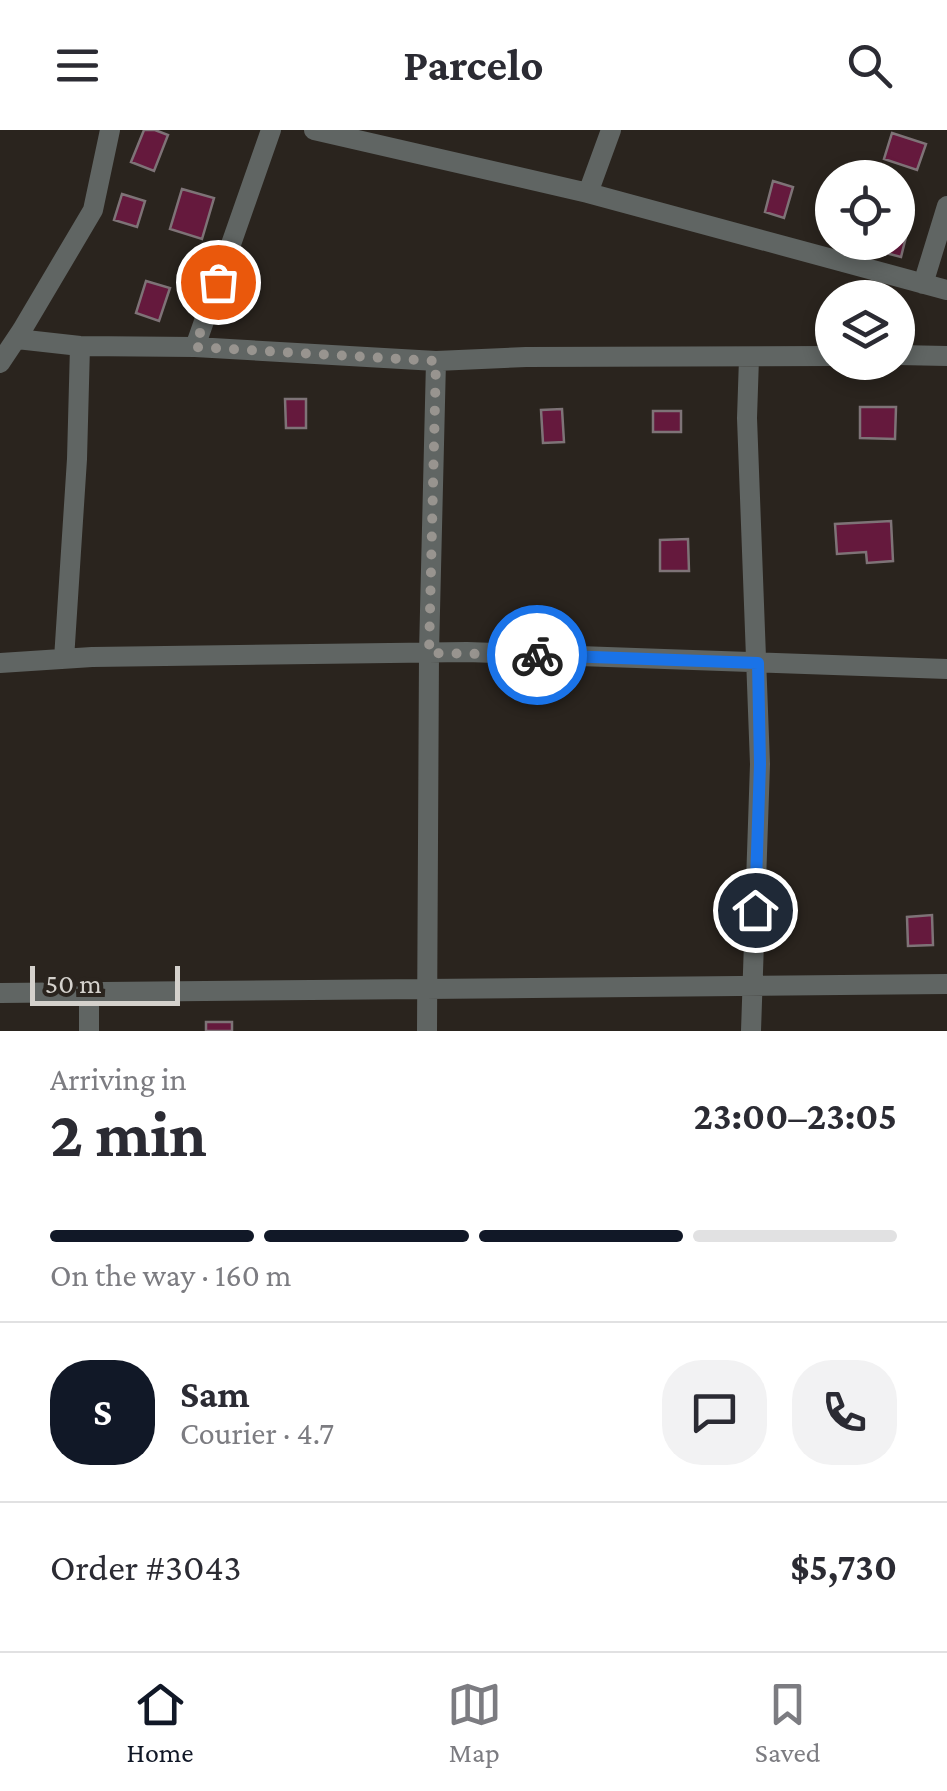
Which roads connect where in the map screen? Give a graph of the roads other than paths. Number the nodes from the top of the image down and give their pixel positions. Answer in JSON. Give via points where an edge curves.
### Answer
{"nodes":[{"id":1,"x":110,"y":130,"type":"edge"},
{"id":2,"x":270,"y":130,"type":"edge"},
{"id":3,"x":314,"y":130,"type":"edge"},
{"id":4,"x":610,"y":130,"type":"edge"},
{"id":5,"x":588,"y":194,"type":"junction"},
{"id":6,"x":947,"y":206,"type":"edge"},
{"id":7,"x":923,"y":284,"type":"junction"},
{"id":8,"x":947,"y":290,"type":"edge"},
{"id":9,"x":17,"y":339,"type":"junction"},
{"id":10,"x":80,"y":346,"type":"junction"},
{"id":11,"x":195,"y":347,"type":"junction"},
{"id":12,"x":915,"y":355,"type":"edge"},
{"id":13,"x":815,"y":356,"type":"edge"},
{"id":14,"x":947,"y":356,"type":"edge"},
{"id":15,"x":750,"y":358,"type":"junction"},
{"id":16,"x":436,"y":361,"type":"junction"},
{"id":17,"x":0,"y":364,"type":"edge"},
{"id":18,"x":429,"y":653,"type":"junction"},
{"id":19,"x":64,"y":659,"type":"junction"},
{"id":20,"x":758,"y":663,"type":"junction"},
{"id":21,"x":0,"y":664,"type":"edge"},
{"id":22,"x":947,"y":668,"type":"edge"},
{"id":23,"x":753,"y":984,"type":"junction"},
{"id":24,"x":947,"y":984,"type":"edge"},
{"id":25,"x":426,"y":988,"type":"junction"},
{"id":26,"x":0,"y":993,"type":"edge"},
{"id":27,"x":89,"y":993,"type":"junction"},
{"id":28,"x":89,"y":1031,"type":"edge"},
{"id":29,"x":427,"y":1031,"type":"edge"},
{"id":30,"x":751,"y":1031,"type":"edge"}],
"edges":[{"from":1,"to":9,"type":"street","via":[[93,210]]},
{"from":2,"to":11,"type":"street"},
{"from":3,"to":5,"type":"street"},
{"from":4,"to":5,"type":"street"},
{"from":5,"to":7,"type":"street"},
{"from":6,"to":7,"type":"street"},
{"from":7,"to":8,"type":"street"},
{"from":9,"to":10,"type":"street"},
{"from":9,"to":17,"type":"street"},
{"from":10,"to":11,"type":"street"},
{"from":10,"to":19,"type":"street"},
{"from":11,"to":16,"type":"street"},
{"from":12,"to":14,"type":"street"},
{"from":13,"to":15,"type":"street"},
{"from":15,"to":16,"type":"street"},
{"from":15,"to":20,"type":"street"},
{"from":16,"to":18,"type":"street"},
{"from":18,"to":19,"type":"street"},
{"from":18,"to":20,"type":"street"},
{"from":18,"to":25,"type":"street"},
{"from":19,"to":21,"type":"street"},
{"from":20,"to":22,"type":"street"},
{"from":20,"to":23,"type":"street"},
{"from":23,"to":24,"type":"street"},
{"from":23,"to":25,"type":"street"},
{"from":23,"to":30,"type":"street"},
{"from":25,"to":27,"type":"street"},
{"from":25,"to":29,"type":"street"},
{"from":26,"to":27,"type":"street"},
{"from":27,"to":28,"type":"street"}]}
